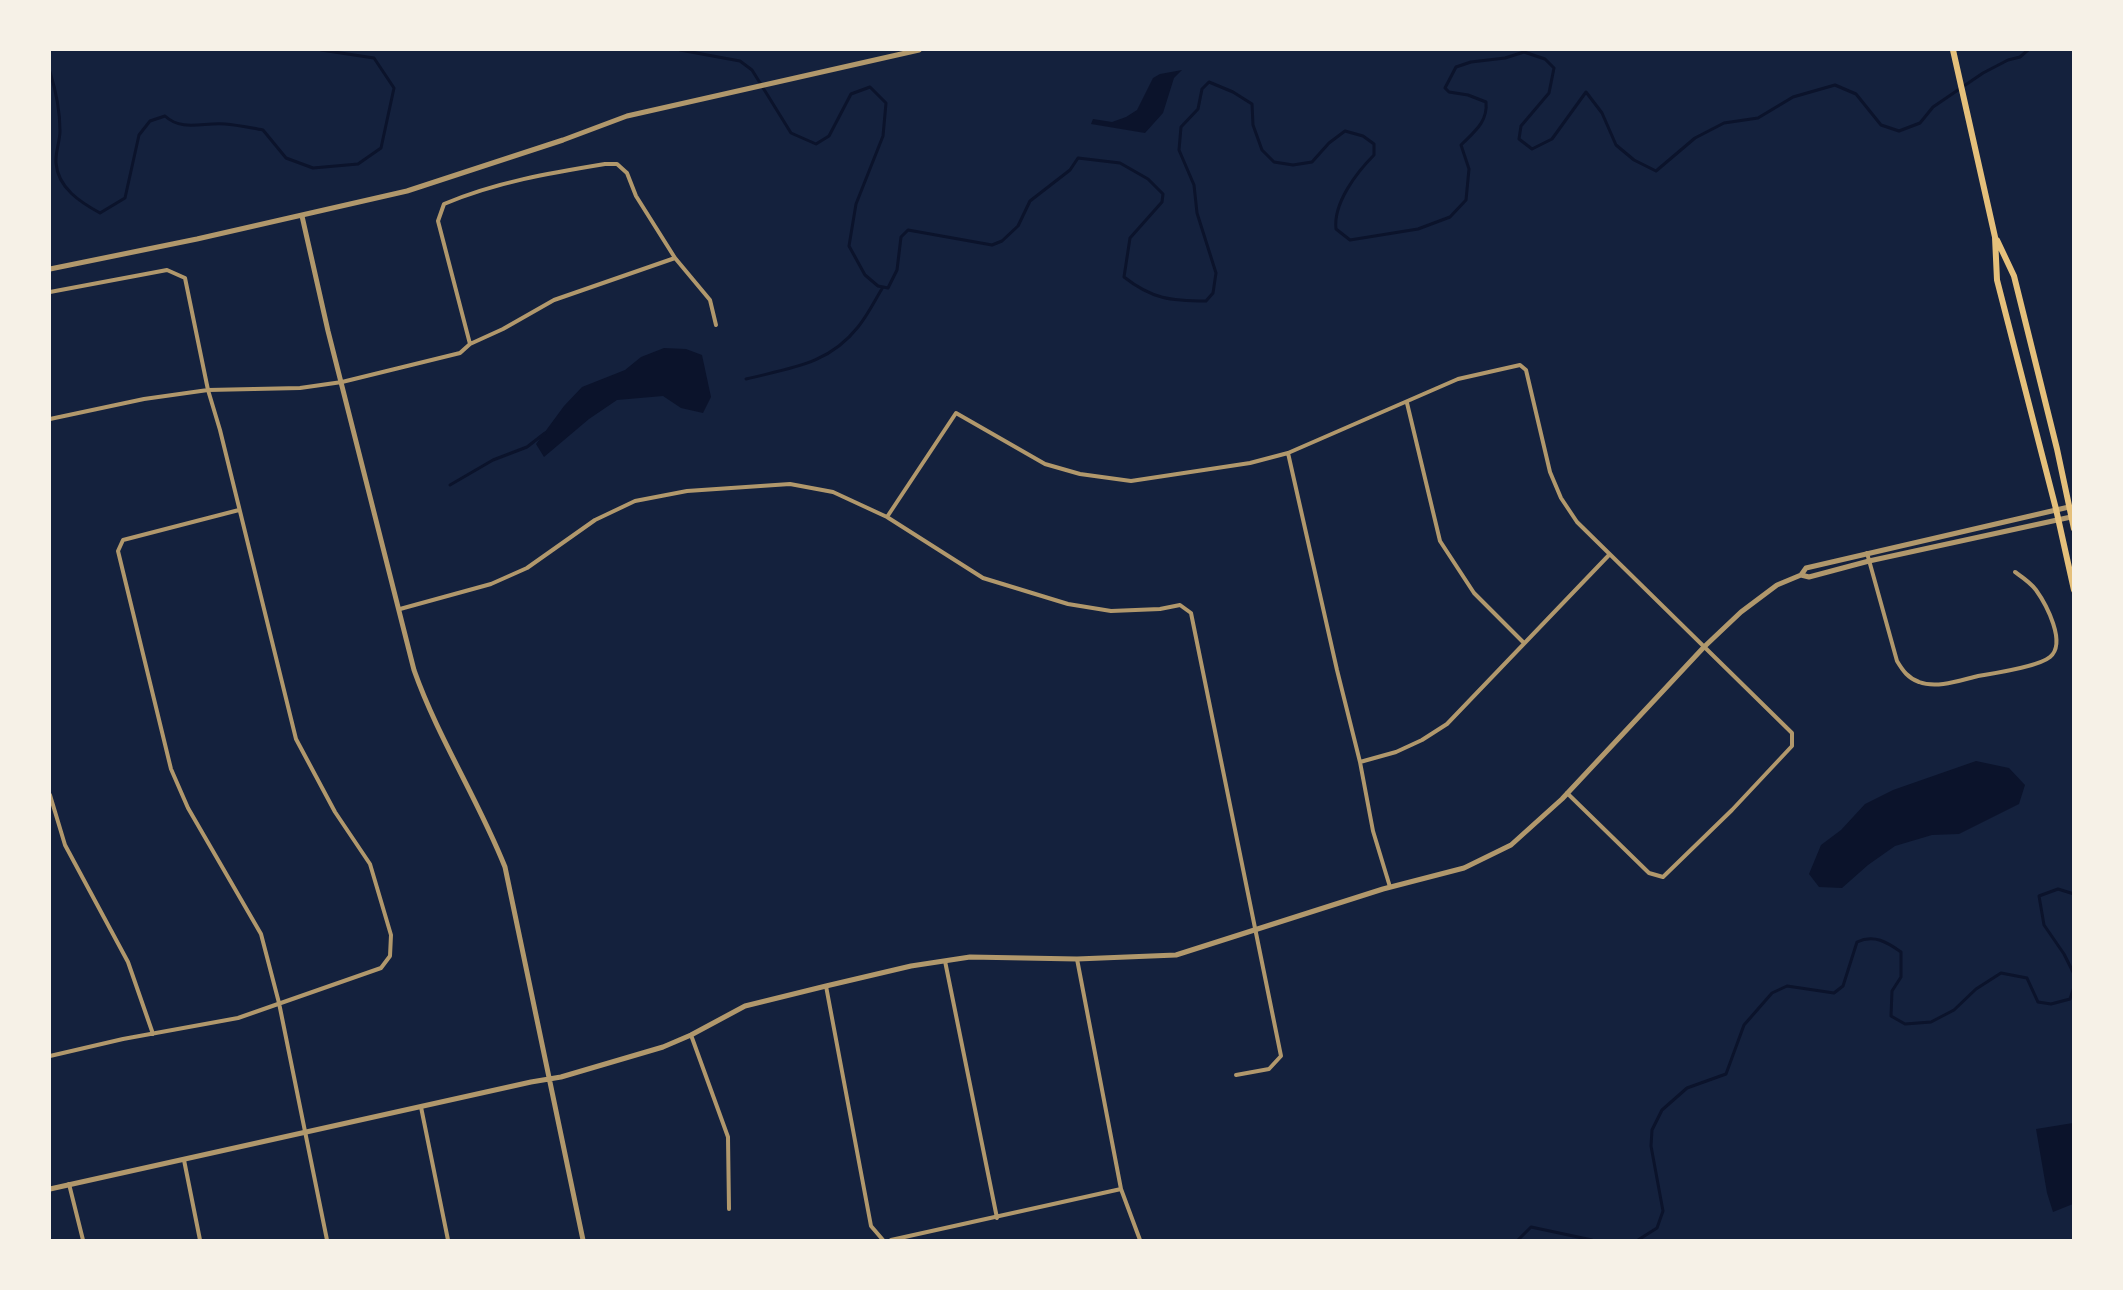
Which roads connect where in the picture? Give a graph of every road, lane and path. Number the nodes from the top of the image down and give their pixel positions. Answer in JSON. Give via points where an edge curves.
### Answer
{"nodes":[{"id":1,"x":919,"y":50,"type":"edge"},
{"id":2,"x":1953,"y":50,"type":"edge"},
{"id":3,"x":302,"y":216,"type":"junction"},
{"id":4,"x":1995,"y":237,"type":"junction"},
{"id":5,"x":675,"y":258,"type":"junction"},
{"id":6,"x":50,"y":269,"type":"edge"},
{"id":7,"x":50,"y":292,"type":"edge"},
{"id":8,"x":716,"y":325,"type":"dead end"},
{"id":9,"x":470,"y":344,"type":"junction"},
{"id":10,"x":342,"y":382,"type":"junction"},
{"id":11,"x":208,"y":390,"type":"junction"},
{"id":12,"x":1407,"y":402,"type":"junction"},
{"id":13,"x":50,"y":419,"type":"edge"},
{"id":14,"x":1288,"y":453,"type":"junction"},
{"id":15,"x":2069,"y":507,"type":"junction"},
{"id":16,"x":2056,"y":509,"type":"junction"},
{"id":17,"x":239,"y":510,"type":"junction"},
{"id":18,"x":887,"y":517,"type":"junction"},
{"id":19,"x":2071,"y":517,"type":"junction"},
{"id":20,"x":2058,"y":520,"type":"junction"},
{"id":21,"x":2073,"y":529,"type":"edge"},
{"id":22,"x":1867,"y":552,"type":"junction"},
{"id":23,"x":1609,"y":555,"type":"junction"},
{"id":24,"x":1869,"y":561,"type":"junction"},
{"id":25,"x":2015,"y":572,"type":"dead end"},
{"id":26,"x":1801,"y":575,"type":"junction"},
{"id":27,"x":2073,"y":590,"type":"edge"},
{"id":28,"x":400,"y":609,"type":"junction"},
{"id":29,"x":1524,"y":643,"type":"junction"},
{"id":30,"x":1704,"y":647,"type":"junction"},
{"id":31,"x":1360,"y":762,"type":"junction"},
{"id":32,"x":1567,"y":793,"type":"junction"},
{"id":33,"x":50,"y":795,"type":"edge"},
{"id":34,"x":1390,"y":887,"type":"junction"},
{"id":35,"x":1256,"y":930,"type":"junction"},
{"id":36,"x":1077,"y":959,"type":"junction"},
{"id":37,"x":945,"y":961,"type":"junction"},
{"id":38,"x":826,"y":986,"type":"junction"},
{"id":39,"x":279,"y":1004,"type":"junction"},
{"id":40,"x":153,"y":1034,"type":"junction"},
{"id":41,"x":691,"y":1035,"type":"junction"},
{"id":42,"x":50,"y":1056,"type":"edge"},
{"id":43,"x":1236,"y":1075,"type":"dead end"},
{"id":44,"x":549,"y":1078,"type":"junction"},
{"id":45,"x":421,"y":1107,"type":"junction"},
{"id":46,"x":304,"y":1133,"type":"junction"},
{"id":47,"x":184,"y":1160,"type":"junction"},
{"id":48,"x":69,"y":1184,"type":"junction"},
{"id":49,"x":50,"y":1189,"type":"edge"},
{"id":50,"x":1121,"y":1189,"type":"junction"},
{"id":51,"x":729,"y":1209,"type":"dead end"},
{"id":52,"x":997,"y":1218,"type":"junction"},
{"id":53,"x":83,"y":1240,"type":"edge"},
{"id":54,"x":200,"y":1240,"type":"edge"},
{"id":55,"x":327,"y":1240,"type":"edge"},
{"id":56,"x":448,"y":1240,"type":"edge"},
{"id":57,"x":583,"y":1240,"type":"edge"},
{"id":58,"x":884,"y":1240,"type":"edge"},
{"id":59,"x":891,"y":1240,"type":"edge"},
{"id":60,"x":1140,"y":1240,"type":"edge"}],
"edges":[{"from":1,"to":3,"type":"street","via":[[627,116],[406,190]]},
{"from":2,"to":4,"type":"main road"},
{"from":3,"to":6,"type":"street"},
{"from":3,"to":10,"type":"street"},
{"from":4,"to":15,"type":"main road","via":[[2014,276]]},
{"from":4,"to":16,"type":"main road","via":[[1997,280]]},
{"from":5,"to":8,"type":"street","via":[[710,300]]},
{"from":5,"to":9,"type":"street","via":[[554,300]]},
{"from":5,"to":9,"type":"street","via":[[636,196],[627,172],[617,164],[476,190],[444,204],[438,221]]},
{"from":7,"to":11,"type":"street","via":[[167,270],[185,278]]},
{"from":9,"to":10,"type":"street","via":[[460,353]]},
{"from":10,"to":11,"type":"street","via":[[300,388]]},
{"from":10,"to":28,"type":"street"},
{"from":11,"to":13,"type":"street"},
{"from":11,"to":17,"type":"street"},
{"from":12,"to":14,"type":"street"},
{"from":12,"to":23,"type":"street","via":[[1458,379],[1520,364],[1526,370],[1554,481],[1577,522]]},
{"from":12,"to":29,"type":"street","via":[[1440,541],[1474,594]]},
{"from":14,"to":18,"type":"street","via":[[1250,463],[1131,481],[1080,474],[1045,464],[956,413]]},
{"from":14,"to":31,"type":"street"},
{"from":15,"to":16,"type":"street"},
{"from":15,"to":19,"type":"main road"},
{"from":16,"to":20,"type":"main road"},
{"from":16,"to":22,"type":"street"},
{"from":17,"to":39,"type":"street","via":[[296,739],[335,812],[370,864],[391,935],[390,956],[381,968]]},
{"from":17,"to":39,"type":"street","via":[[123,540],[118,551],[171,769],[188,808],[261,934]]},
{"from":18,"to":28,"type":"street","via":[[833,492],[790,484],[677,493],[635,501],[595,520],[527,567],[491,584]]},
{"from":18,"to":35,"type":"street","via":[[994,582],[1078,606],[1111,611],[1180,605],[1191,613]]},
{"from":19,"to":20,"type":"street"},
{"from":19,"to":21,"type":"main road"},
{"from":20,"to":24,"type":"street"},
{"from":20,"to":27,"type":"main road"},
{"from":22,"to":24,"type":"street"},
{"from":22,"to":26,"type":"street","via":[[1806,568]]},
{"from":23,"to":29,"type":"street"},
{"from":23,"to":30,"type":"street"},
{"from":24,"to":25,"type":"street","via":[[1897,661],[1905,675],[1921,683],[1938,685],[2024,668],[2050,657],[2056,646],[2048,609],[2034,588]]},
{"from":24,"to":26,"type":"street","via":[[1809,577]]},
{"from":26,"to":30,"type":"street","via":[[1777,585]]},
{"from":28,"to":44,"type":"street","via":[[426,704],[488,825],[505,867]]},
{"from":29,"to":31,"type":"street","via":[[1447,724],[1396,752]]},
{"from":30,"to":32,"type":"street"},
{"from":30,"to":32,"type":"street","via":[[1792,733],[1792,746],[1740,802],[1663,877],[1649,873]]},
{"from":31,"to":34,"type":"street","via":[[1373,831]]},
{"from":32,"to":34,"type":"street","via":[[1511,845],[1464,868]]},
{"from":33,"to":40,"type":"street","via":[[65,845],[128,962]]},
{"from":34,"to":35,"type":"street"},
{"from":35,"to":36,"type":"street","via":[[1176,955]]},
{"from":35,"to":43,"type":"street","via":[[1281,1056],[1269,1069]]},
{"from":36,"to":37,"type":"street","via":[[970,957]]},
{"from":36,"to":50,"type":"street"},
{"from":37,"to":38,"type":"street"},
{"from":37,"to":52,"type":"street"},
{"from":38,"to":41,"type":"street","via":[[745,1006]]},
{"from":38,"to":58,"type":"street","via":[[871,1226]]},
{"from":39,"to":40,"type":"street","via":[[238,1018]]},
{"from":39,"to":46,"type":"street"},
{"from":40,"to":42,"type":"street"},
{"from":41,"to":44,"type":"street","via":[[663,1047]]},
{"from":41,"to":51,"type":"street","via":[[728,1137]]},
{"from":44,"to":45,"type":"street"},
{"from":44,"to":57,"type":"street"},
{"from":45,"to":46,"type":"street"},
{"from":45,"to":56,"type":"street"},
{"from":46,"to":47,"type":"street"},
{"from":46,"to":55,"type":"street"},
{"from":47,"to":48,"type":"street"},
{"from":47,"to":54,"type":"street"},
{"from":48,"to":49,"type":"street"},
{"from":48,"to":53,"type":"street"},
{"from":50,"to":52,"type":"street"},
{"from":50,"to":60,"type":"street"},
{"from":52,"to":59,"type":"street"}]}
